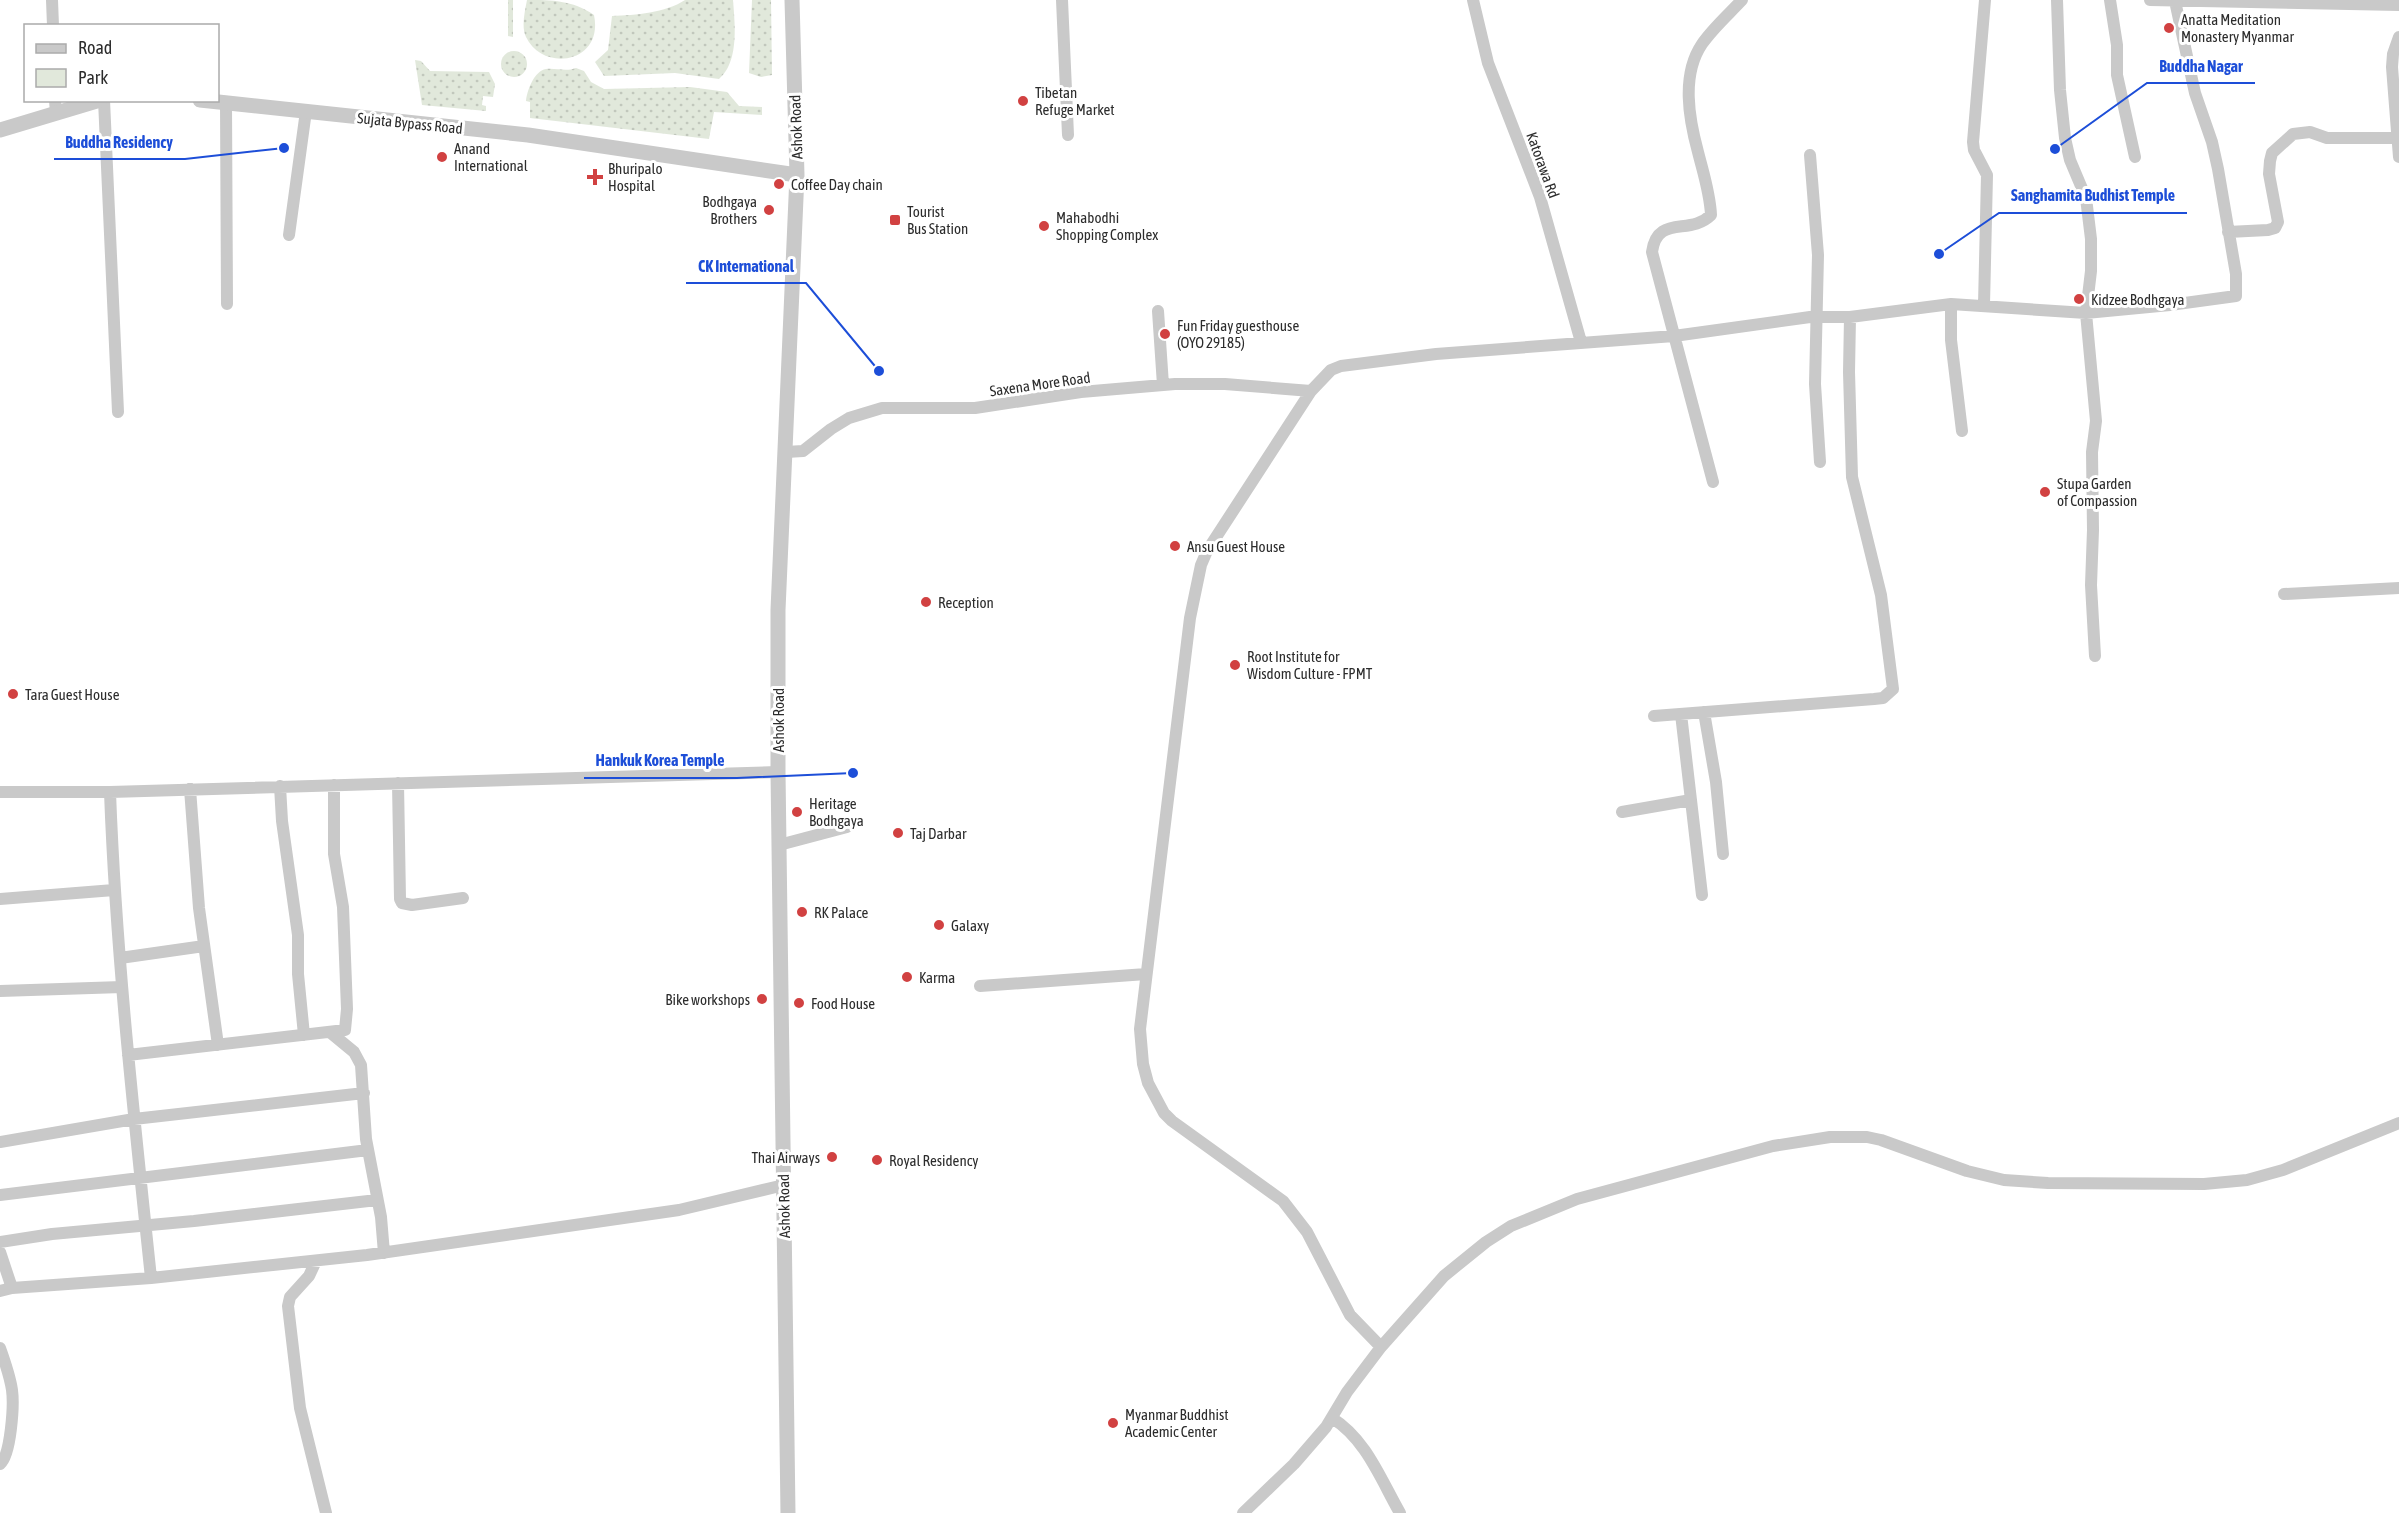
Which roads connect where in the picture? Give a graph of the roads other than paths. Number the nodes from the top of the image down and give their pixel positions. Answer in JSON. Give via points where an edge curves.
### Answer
{"nodes":[{"id":1,"x":52,"y":0,"type":"edge"},
{"id":2,"x":792,"y":0,"type":"edge"},
{"id":3,"x":1062,"y":0,"type":"edge"},
{"id":4,"x":1473,"y":0,"type":"edge"},
{"id":5,"x":1742,"y":0,"type":"edge"},
{"id":6,"x":1984,"y":0,"type":"edge"},
{"id":7,"x":2057,"y":0,"type":"edge"},
{"id":8,"x":2110,"y":0,"type":"edge"},
{"id":9,"x":2150,"y":0,"type":"edge"},
{"id":10,"x":2175,"y":1,"type":"edge"},
{"id":11,"x":2399,"y":5,"type":"edge"},
{"id":12,"x":53,"y":24,"type":"edge"},
{"id":13,"x":2399,"y":37,"type":"edge"},
{"id":14,"x":89,"y":102,"type":"edge"},
{"id":15,"x":102,"y":102,"type":"edge"},
{"id":16,"x":217,"y":102,"type":"edge"},
{"id":17,"x":226,"y":103,"type":"junction"},
{"id":18,"x":56,"y":107,"type":"edge"},
{"id":19,"x":306,"y":111,"type":"junction"},
{"id":20,"x":0,"y":130,"type":"edge"},
{"id":21,"x":1068,"y":135,"type":"dead end"},
{"id":22,"x":2397,"y":138,"type":"junction"},
{"id":23,"x":1810,"y":155,"type":"dead end"},
{"id":24,"x":2135,"y":157,"type":"dead end"},
{"id":25,"x":2399,"y":157,"type":"edge"},
{"id":26,"x":797,"y":175,"type":"junction"},
{"id":27,"x":2228,"y":232,"type":"junction"},
{"id":28,"x":289,"y":236,"type":"dead end"},
{"id":29,"x":227,"y":304,"type":"dead end"},
{"id":30,"x":1950,"y":304,"type":"junction"},
{"id":31,"x":1984,"y":305,"type":"junction"},
{"id":32,"x":1158,"y":311,"type":"dead end"},
{"id":33,"x":2086,"y":313,"type":"junction"},
{"id":34,"x":1815,"y":317,"type":"junction"},
{"id":35,"x":1850,"y":317,"type":"junction"},
{"id":36,"x":1674,"y":336,"type":"junction"},
{"id":37,"x":1581,"y":342,"type":"junction"},
{"id":38,"x":1162,"y":385,"type":"junction"},
{"id":39,"x":1311,"y":391,"type":"junction"},
{"id":40,"x":118,"y":412,"type":"dead end"},
{"id":41,"x":1962,"y":431,"type":"dead end"},
{"id":42,"x":786,"y":452,"type":"junction"},
{"id":43,"x":1820,"y":462,"type":"dead end"},
{"id":44,"x":1713,"y":482,"type":"dead end"},
{"id":45,"x":2399,"y":588,"type":"edge"},
{"id":46,"x":2284,"y":594,"type":"dead end"},
{"id":47,"x":2095,"y":657,"type":"dead end"},
{"id":48,"x":1704,"y":712,"type":"junction"},
{"id":49,"x":1681,"y":714,"type":"junction"},
{"id":50,"x":1654,"y":716,"type":"dead end"},
{"id":51,"x":778,"y":772,"type":"junction"},
{"id":52,"x":398,"y":783,"type":"junction"},
{"id":53,"x":334,"y":785,"type":"junction"},
{"id":54,"x":280,"y":786,"type":"junction"},
{"id":55,"x":190,"y":789,"type":"junction"},
{"id":56,"x":0,"y":792,"type":"edge"},
{"id":57,"x":110,"y":792,"type":"junction"},
{"id":58,"x":1691,"y":800,"type":"junction"},
{"id":59,"x":1622,"y":812,"type":"dead end"},
{"id":60,"x":847,"y":827,"type":"dead end"},
{"id":61,"x":779,"y":845,"type":"junction"},
{"id":62,"x":1723,"y":854,"type":"dead end"},
{"id":63,"x":114,"y":890,"type":"junction"},
{"id":64,"x":1702,"y":895,"type":"dead end"},
{"id":65,"x":464,"y":898,"type":"dead end"},
{"id":66,"x":0,"y":899,"type":"edge"},
{"id":67,"x":204,"y":946,"type":"junction"},
{"id":68,"x":120,"y":958,"type":"junction"},
{"id":69,"x":1146,"y":974,"type":"junction"},
{"id":70,"x":980,"y":986,"type":"dead end"},
{"id":71,"x":122,"y":987,"type":"junction"},
{"id":72,"x":0,"y":991,"type":"edge"},
{"id":73,"x":331,"y":1033,"type":"junction"},
{"id":74,"x":304,"y":1035,"type":"junction"},
{"id":75,"x":218,"y":1045,"type":"junction"},
{"id":76,"x":128,"y":1055,"type":"junction"},
{"id":77,"x":364,"y":1093,"type":"junction"},
{"id":78,"x":134,"y":1119,"type":"junction"},
{"id":79,"x":2399,"y":1123,"type":"edge"},
{"id":80,"x":0,"y":1142,"type":"edge"},
{"id":81,"x":368,"y":1150,"type":"junction"},
{"id":82,"x":141,"y":1176,"type":"junction"},
{"id":83,"x":784,"y":1185,"type":"junction"},
{"id":84,"x":0,"y":1194,"type":"edge"},
{"id":85,"x":377,"y":1200,"type":"junction"},
{"id":86,"x":146,"y":1224,"type":"junction"},
{"id":87,"x":0,"y":1242,"type":"edge"},
{"id":88,"x":0,"y":1252,"type":"edge"},
{"id":89,"x":384,"y":1253,"type":"junction"},
{"id":90,"x":316,"y":1261,"type":"junction"},
{"id":91,"x":151,"y":1278,"type":"junction"},
{"id":92,"x":6,"y":1290,"type":"edge"},
{"id":93,"x":1381,"y":1347,"type":"junction"},
{"id":94,"x":0,"y":1348,"type":"edge"},
{"id":95,"x":1332,"y":1418,"type":"junction"},
{"id":96,"x":0,"y":1464,"type":"edge"},
{"id":97,"x":326,"y":1513,"type":"edge"},
{"id":98,"x":788,"y":1513,"type":"edge"},
{"id":99,"x":1244,"y":1513,"type":"edge"},
{"id":100,"x":1400,"y":1513,"type":"edge"}],
"edges":[{"from":1,"to":12,"type":"street"},
{"from":2,"to":26,"type":"street","name":"Ashok Road"},
{"from":3,"to":21,"type":"street"},
{"from":4,"to":37,"type":"street","name":"Katorawa Rd","via":[[1488,63],[1540,197]]},
{"from":5,"to":36,"type":"street","via":[[1702,45],[1690,79],[1693,133],[1711,214],[1698,224],[1662,230],[1654,238],[1652,252]]},
{"from":6,"to":31,"type":"street","via":[[1973,142],[1988,185]]},
{"from":7,"to":33,"type":"street","via":[[2065,138],[2086,198],[2091,239]]},
{"from":8,"to":24,"type":"street","via":[[2117,75]]},
{"from":9,"to":10,"type":"street"},
{"from":10,"to":11,"type":"street"},
{"from":10,"to":27,"type":"street","via":[[2195,93],[2212,142]]},
{"from":13,"to":22,"type":"street","via":[[2392,67]]},
{"from":14,"to":18,"type":"street"},
{"from":15,"to":40,"type":"street"},
{"from":16,"to":17,"type":"street","name":"Sujata Bypass Road"},
{"from":17,"to":19,"type":"street","name":"Sujata Bypass Road"},
{"from":17,"to":29,"type":"street"},
{"from":18,"to":20,"type":"street"},
{"from":19,"to":26,"type":"street","name":"Sujata Bypass Road","via":[[528,135]]},
{"from":19,"to":28,"type":"street"},
{"from":22,"to":25,"type":"street"},
{"from":22,"to":27,"type":"street","via":[[2293,134],[2272,153],[2270,161],[2278,222],[2275,228]]},
{"from":23,"to":34,"type":"street","via":[[1818,255]]},
{"from":26,"to":42,"type":"street","name":"Ashok Road"},
{"from":27,"to":33,"type":"street","via":[[2236,296]]},
{"from":30,"to":31,"type":"street"},
{"from":30,"to":35,"type":"street"},
{"from":30,"to":41,"type":"street","via":[[1950,340]]},
{"from":31,"to":33,"type":"street"},
{"from":32,"to":38,"type":"street"},
{"from":33,"to":47,"type":"street","via":[[2096,421],[2092,452],[2091,585]]},
{"from":34,"to":35,"type":"street"},
{"from":34,"to":36,"type":"street"},
{"from":34,"to":43,"type":"street"},
{"from":35,"to":48,"type":"street","via":[[1852,477],[1881,595],[1893,689],[1883,698]]},
{"from":36,"to":37,"type":"street"},
{"from":36,"to":44,"type":"street"},
{"from":37,"to":39,"type":"street","via":[[1341,366],[1331,370]]},
{"from":38,"to":39,"type":"street","name":"Saxena More Road","via":[[1225,384]]},
{"from":38,"to":42,"type":"street","name":"Saxena More Road","via":[[975,408],[882,408],[849,418],[803,451]]},
{"from":39,"to":69,"type":"street","via":[[1201,565],[1181,684]]},
{"from":42,"to":51,"type":"street","name":"Ashok Road","via":[[778,610]]},
{"from":45,"to":46,"type":"street"},
{"from":48,"to":49,"type":"street"},
{"from":48,"to":62,"type":"street"},
{"from":49,"to":50,"type":"street"},
{"from":49,"to":58,"type":"street"},
{"from":51,"to":52,"type":"street"},
{"from":51,"to":61,"type":"street","name":"Ashok Road"},
{"from":52,"to":53,"type":"street"},
{"from":52,"to":65,"type":"street","via":[[402,903]]},
{"from":53,"to":54,"type":"street"},
{"from":53,"to":73,"type":"street","via":[[334,854],[343,908],[347,1021],[345,1030]]},
{"from":54,"to":55,"type":"street"},
{"from":54,"to":74,"type":"street","via":[[298,935]]},
{"from":55,"to":57,"type":"street"},
{"from":55,"to":67,"type":"street"},
{"from":56,"to":57,"type":"street"},
{"from":57,"to":63,"type":"street"},
{"from":58,"to":59,"type":"street"},
{"from":58,"to":64,"type":"street"},
{"from":60,"to":61,"type":"street"},
{"from":61,"to":83,"type":"street","name":"Ashok Road"},
{"from":63,"to":66,"type":"street"},
{"from":63,"to":68,"type":"street"},
{"from":67,"to":68,"type":"street"},
{"from":67,"to":75,"type":"street"},
{"from":68,"to":71,"type":"street"},
{"from":69,"to":70,"type":"street"},
{"from":69,"to":93,"type":"street","via":[[1140,1051],[1148,1083],[1164,1113],[1283,1201],[1307,1232],[1350,1315]]},
{"from":71,"to":72,"type":"street"},
{"from":71,"to":76,"type":"street"},
{"from":73,"to":74,"type":"street"},
{"from":73,"to":77,"type":"street","via":[[359,1058]]},
{"from":74,"to":75,"type":"street"},
{"from":75,"to":76,"type":"street"},
{"from":76,"to":78,"type":"street"},
{"from":77,"to":78,"type":"street"},
{"from":77,"to":81,"type":"street"},
{"from":78,"to":80,"type":"street"},
{"from":78,"to":82,"type":"street"},
{"from":79,"to":93,"type":"street","via":[[2274,1173],[2204,1184],[2049,1184],[2004,1180],[1867,1137],[1830,1137],[1773,1146],[1577,1200],[1511,1226],[1453,1268]]},
{"from":81,"to":82,"type":"street"},
{"from":81,"to":85,"type":"street"},
{"from":82,"to":84,"type":"street"},
{"from":82,"to":86,"type":"street"},
{"from":83,"to":89,"type":"street","via":[[679,1210]]},
{"from":83,"to":98,"type":"street","name":"Ashok Road"},
{"from":85,"to":86,"type":"street"},
{"from":85,"to":89,"type":"street"},
{"from":86,"to":87,"type":"street"},
{"from":86,"to":91,"type":"street"},
{"from":88,"to":92,"type":"street"},
{"from":89,"to":90,"type":"street"},
{"from":90,"to":91,"type":"street"},
{"from":90,"to":97,"type":"street","via":[[309,1276],[290,1297],[288,1306],[300,1408]]},
{"from":91,"to":92,"type":"street"},
{"from":93,"to":95,"type":"street"},
{"from":94,"to":96,"type":"street","via":[[13,1401],[5,1458]]},
{"from":95,"to":99,"type":"street","via":[[1294,1464]]},
{"from":95,"to":100,"type":"street","via":[[1357,1438]]}]}
